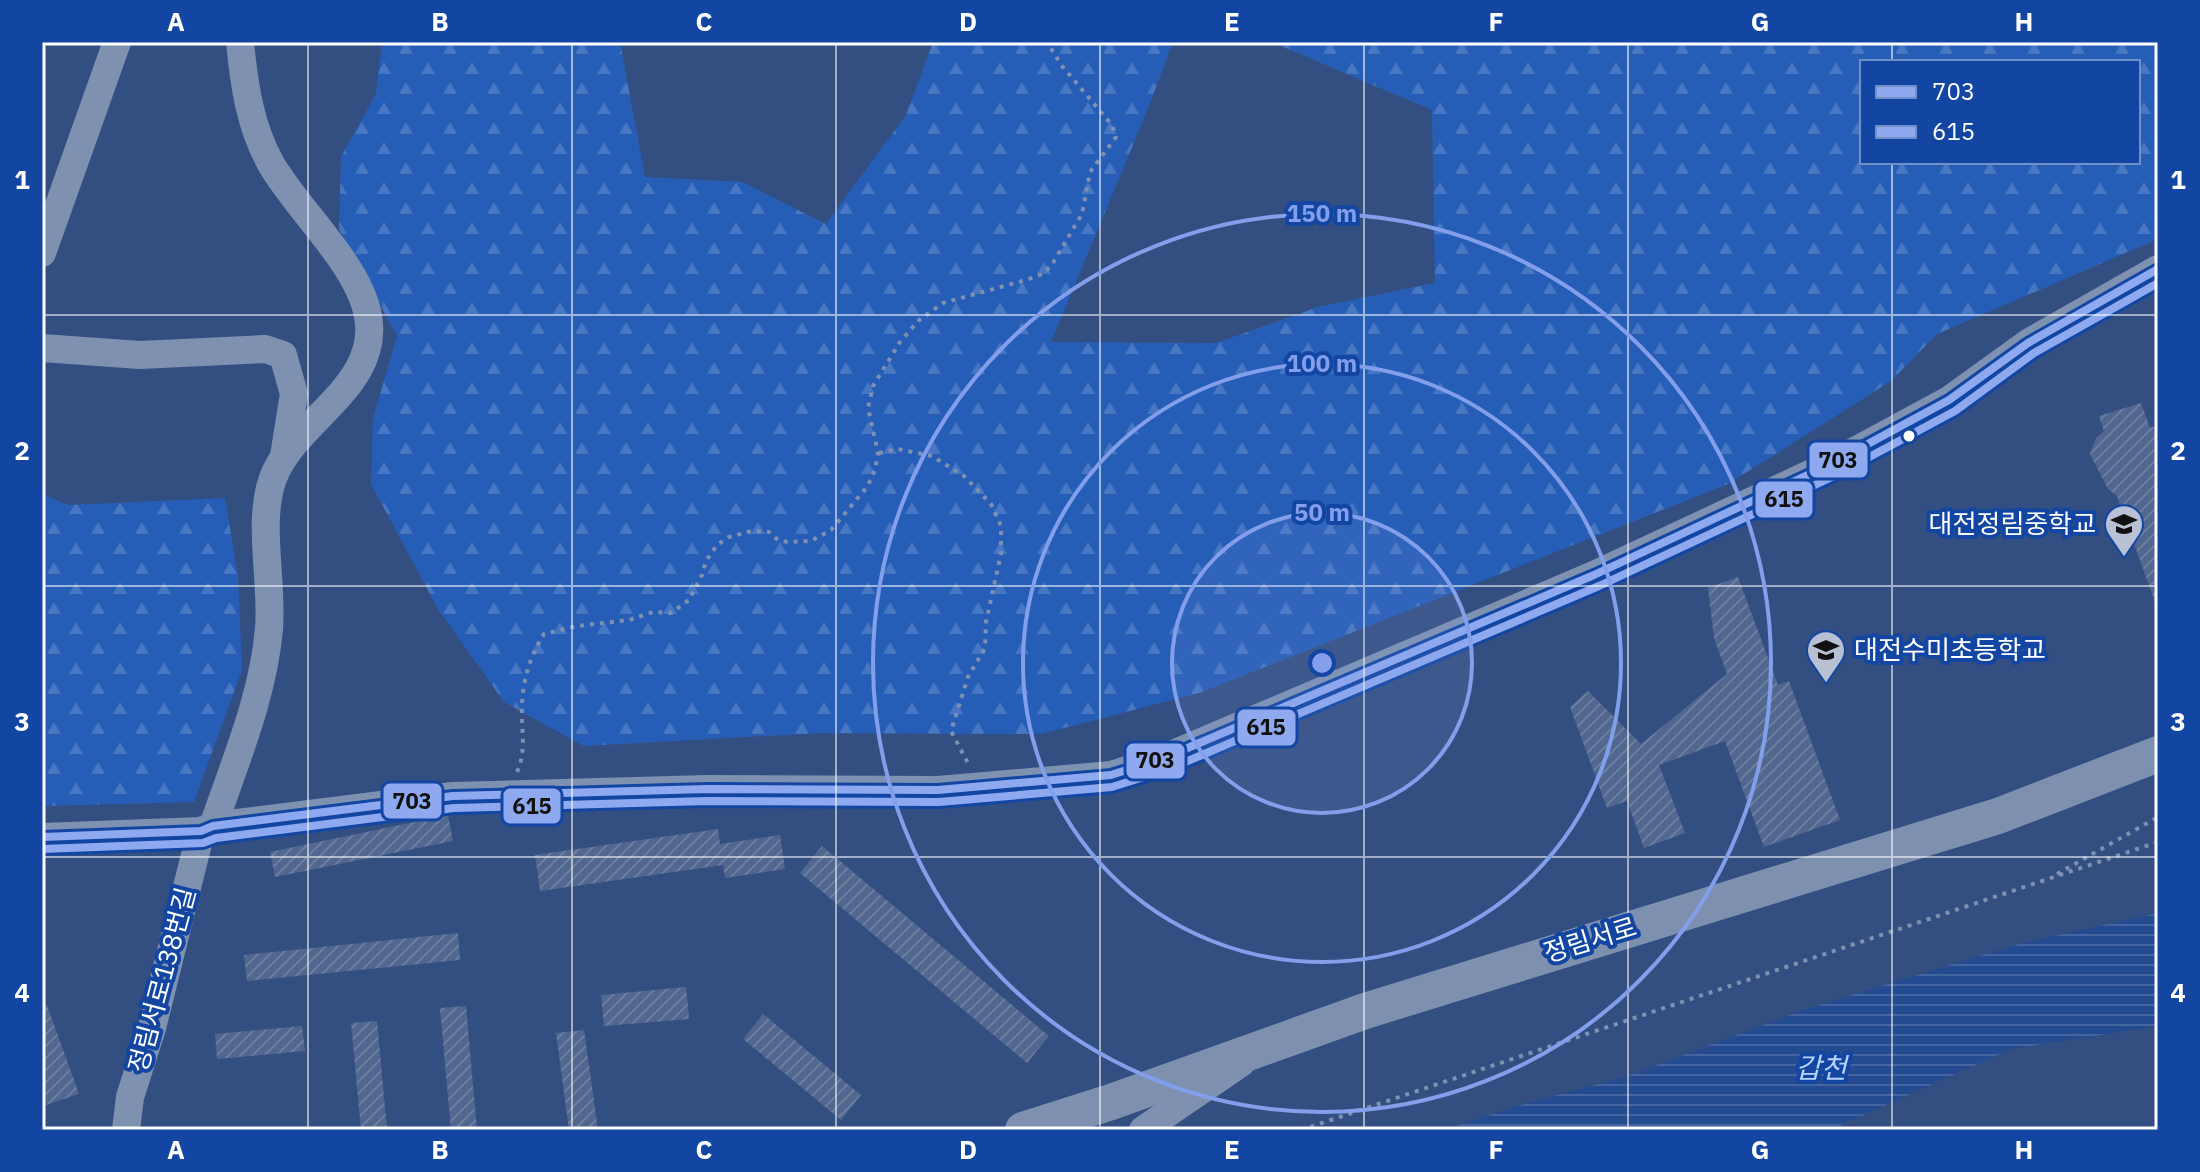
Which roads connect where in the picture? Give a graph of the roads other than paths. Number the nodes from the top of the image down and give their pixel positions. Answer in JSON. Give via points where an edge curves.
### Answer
{"nodes":[{"id":1,"x":117,"y":42,"type":"edge"},
{"id":2,"x":240,"y":42,"type":"edge"},
{"id":3,"x":42,"y":253,"type":"edge"},
{"id":4,"x":2158,"y":269,"type":"edge"},
{"id":5,"x":42,"y":348,"type":"edge"},
{"id":6,"x":284,"y":456,"type":"junction"},
{"id":7,"x":2158,"y":754,"type":"edge"},
{"id":8,"x":207,"y":828,"type":"junction"},
{"id":9,"x":42,"y":837,"type":"edge"},
{"id":10,"x":1252,"y":1053,"type":"junction"},
{"id":11,"x":126,"y":1130,"type":"edge"},
{"id":12,"x":1023,"y":1130,"type":"edge"},
{"id":13,"x":1143,"y":1130,"type":"edge"}],
"edges":[{"from":1,"to":3,"type":"street"},
{"from":2,"to":6,"type":"street","name":"정림서로138번길","via":[[255,130],[272,165],[355,283],[367,308],[371,336],[338,398]]},
{"from":4,"to":8,"type":"street","via":[[2028,343],[1949,400],[1829,465],[1594,575],[1164,758],[1111,775],[938,790],[453,796]]},
{"from":5,"to":6,"type":"street","via":[[140,355],[265,349],[283,355],[294,394]]},
{"from":6,"to":8,"type":"street","name":"정림서로138번길","via":[[272,481],[267,523],[270,625],[265,671]]},
{"from":7,"to":10,"type":"main road","name":"정림서로","via":[[1998,816],[1528,959]]},
{"from":8,"to":9,"type":"street"},
{"from":8,"to":11,"type":"street","name":"정림서로138번길","via":[[130,1097]]},
{"from":10,"to":12,"type":"main road","name":"정림서로"},
{"from":10,"to":13,"type":"street"}]}
